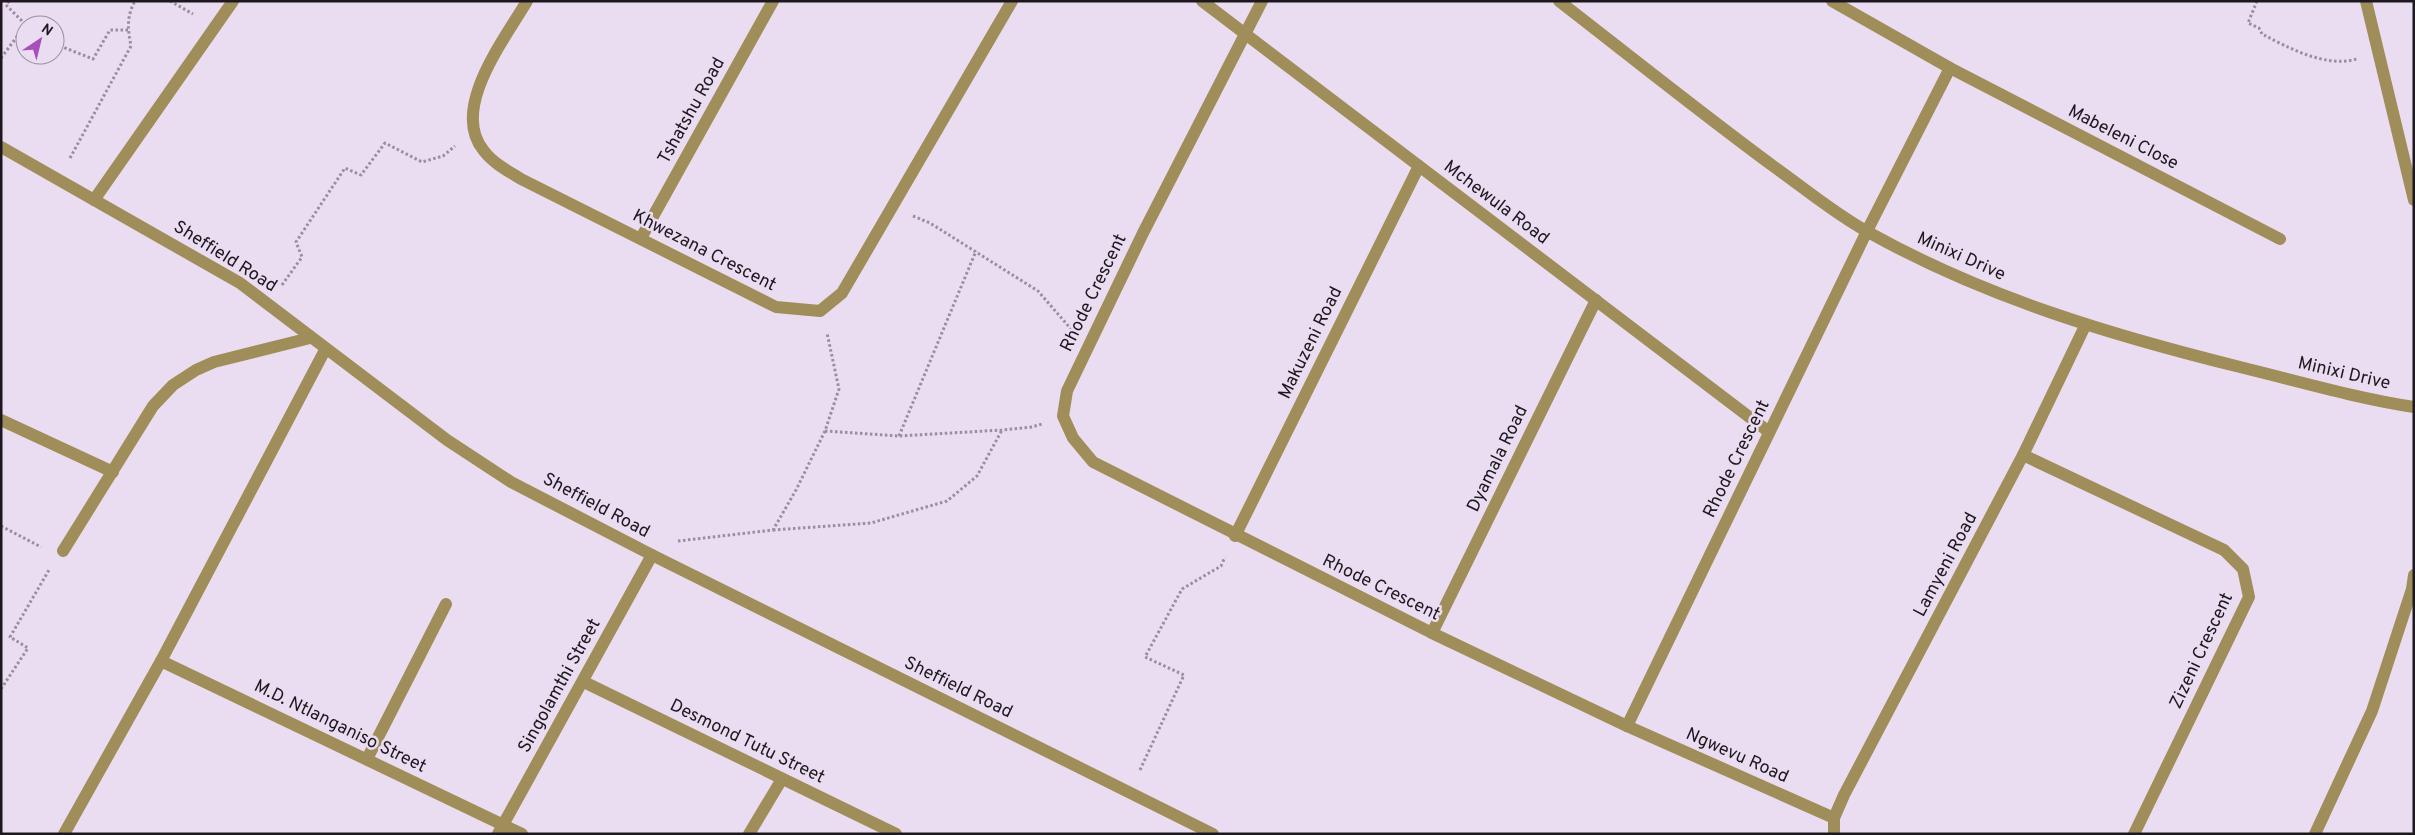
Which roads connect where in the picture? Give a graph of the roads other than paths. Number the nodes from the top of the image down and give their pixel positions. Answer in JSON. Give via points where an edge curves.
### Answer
{"nodes":[{"id":1,"x":233,"y":1,"type":"edge"},
{"id":2,"x":527,"y":1,"type":"edge"},
{"id":3,"x":773,"y":1,"type":"edge"},
{"id":4,"x":1012,"y":1,"type":"edge"},
{"id":5,"x":1202,"y":1,"type":"edge"},
{"id":6,"x":1262,"y":1,"type":"edge"},
{"id":7,"x":1559,"y":1,"type":"edge"},
{"id":8,"x":1832,"y":1,"type":"edge"},
{"id":9,"x":2366,"y":1,"type":"edge"},
{"id":10,"x":1246,"y":34,"type":"junction"},
{"id":11,"x":1950,"y":68,"type":"junction"},
{"id":12,"x":1,"y":147,"type":"edge"},
{"id":13,"x":1419,"y":166,"type":"junction"},
{"id":14,"x":94,"y":200,"type":"junction"},
{"id":15,"x":2414,"y":200,"type":"edge"},
{"id":16,"x":1867,"y":231,"type":"junction"},
{"id":17,"x":641,"y":238,"type":"junction"},
{"id":18,"x":2280,"y":240,"type":"dead end"},
{"id":19,"x":1596,"y":300,"type":"junction"},
{"id":20,"x":2085,"y":326,"type":"junction"},
{"id":21,"x":310,"y":338,"type":"junction"},
{"id":22,"x":325,"y":350,"type":"junction"},
{"id":23,"x":2414,"y":407,"type":"edge"},
{"id":24,"x":1,"y":420,"type":"edge"},
{"id":25,"x":1770,"y":432,"type":"junction"},
{"id":26,"x":2023,"y":455,"type":"junction"},
{"id":27,"x":114,"y":472,"type":"junction"},
{"id":28,"x":1236,"y":536,"type":"junction"},
{"id":29,"x":63,"y":551,"type":"road end"},
{"id":30,"x":652,"y":555,"type":"junction"},
{"id":31,"x":2414,"y":574,"type":"edge"},
{"id":32,"x":446,"y":604,"type":"dead end"},
{"id":33,"x":1432,"y":633,"type":"junction"},
{"id":34,"x":161,"y":661,"type":"junction"},
{"id":35,"x":584,"y":682,"type":"junction"},
{"id":36,"x":1627,"y":726,"type":"junction"},
{"id":37,"x":368,"y":759,"type":"junction"},
{"id":38,"x":782,"y":779,"type":"junction"},
{"id":39,"x":1834,"y":818,"type":"junction"},
{"id":40,"x":500,"y":829,"type":"edge"},
{"id":41,"x":64,"y":834,"type":"edge"},
{"id":42,"x":522,"y":834,"type":"edge"},
{"id":43,"x":749,"y":834,"type":"edge"},
{"id":44,"x":896,"y":834,"type":"edge"},
{"id":45,"x":1213,"y":834,"type":"edge"},
{"id":46,"x":1834,"y":834,"type":"edge"},
{"id":47,"x":2134,"y":834,"type":"edge"},
{"id":48,"x":2315,"y":834,"type":"edge"}],
"edges":[{"from":1,"to":14,"type":"street"},
{"from":2,"to":17,"type":"street","name":"Khwezana Crescent","via":[[480,83],[472,110],[473,132],[483,151],[514,174]]},
{"from":3,"to":17,"type":"street","name":"Tshatshu Road"},
{"from":4,"to":17,"type":"street","name":"Khwezana Crescent","via":[[842,293],[820,311],[776,307]]},
{"from":5,"to":10,"type":"street","name":"Mchewula Road"},
{"from":6,"to":10,"type":"street","name":"Rhode Crescent"},
{"from":7,"to":16,"type":"street","name":"Minixi Drive","via":[[1738,140]]},
{"from":8,"to":11,"type":"street","name":"Mabeleni Close"},
{"from":9,"to":15,"type":"street"},
{"from":10,"to":13,"type":"street","name":"Mchewula Road"},
{"from":10,"to":28,"type":"street","name":"Rhode Crescent","via":[[1066,391],[1064,416],[1073,438],[1093,462]]},
{"from":11,"to":16,"type":"street"},
{"from":11,"to":18,"type":"street","name":"Mabeleni Close"},
{"from":12,"to":14,"type":"street","name":"Sheffield Road"},
{"from":13,"to":19,"type":"street","name":"Mchewula Road"},
{"from":13,"to":28,"type":"street","name":"Makuzeni Road"},
{"from":14,"to":21,"type":"street","name":"Sheffield Road","via":[[240,283]]},
{"from":16,"to":20,"type":"street","name":"Minixi Drive","via":[[1927,262]]},
{"from":16,"to":25,"type":"street","name":"Rhode Crescent"},
{"from":19,"to":25,"type":"street","name":"Mchewula Road"},
{"from":19,"to":33,"type":"street","name":"Dyamala Road"},
{"from":20,"to":23,"type":"street","name":"Minixi Drive","via":[[2369,400]]},
{"from":20,"to":26,"type":"street","name":"Lamyeni Road"},
{"from":21,"to":22,"type":"street","name":"Sheffield Road"},
{"from":21,"to":27,"type":"street","via":[[214,362],[173,385],[153,406]]},
{"from":22,"to":30,"type":"street","name":"Sheffield Road","via":[[447,440],[511,482]]},
{"from":22,"to":34,"type":"street"},
{"from":24,"to":27,"type":"street"},
{"from":25,"to":36,"type":"street","name":"Rhode Crescent"},
{"from":26,"to":39,"type":"street","name":"Lamyeni Road"},
{"from":26,"to":47,"type":"street","name":"Zizeni Crescent","via":[[2224,550],[2243,569],[2249,597]]},
{"from":27,"to":29,"type":"street"},
{"from":28,"to":33,"type":"street","name":"Rhode Crescent"},
{"from":30,"to":35,"type":"street","name":"Singolamthi Street"},
{"from":30,"to":45,"type":"street","name":"Sheffield Road"},
{"from":31,"to":48,"type":"street","via":[[2412,589],[2372,710]]},
{"from":32,"to":37,"type":"street"},
{"from":33,"to":36,"type":"street","name":"Rhode Crescent"},
{"from":34,"to":37,"type":"street","name":"M.D. Ntlanganiso Street"},
{"from":34,"to":41,"type":"street"},
{"from":35,"to":38,"type":"street","name":"Desmond Tutu Street"},
{"from":35,"to":40,"type":"street","name":"Singolamthi Street"},
{"from":36,"to":39,"type":"street","name":"Ngwevu Road"},
{"from":37,"to":40,"type":"street","name":"M.D. Ntlanganiso Street"},
{"from":38,"to":43,"type":"street"},
{"from":38,"to":44,"type":"street","name":"Desmond Tutu Street"},
{"from":39,"to":46,"type":"street"},
{"from":40,"to":42,"type":"street"}]}
